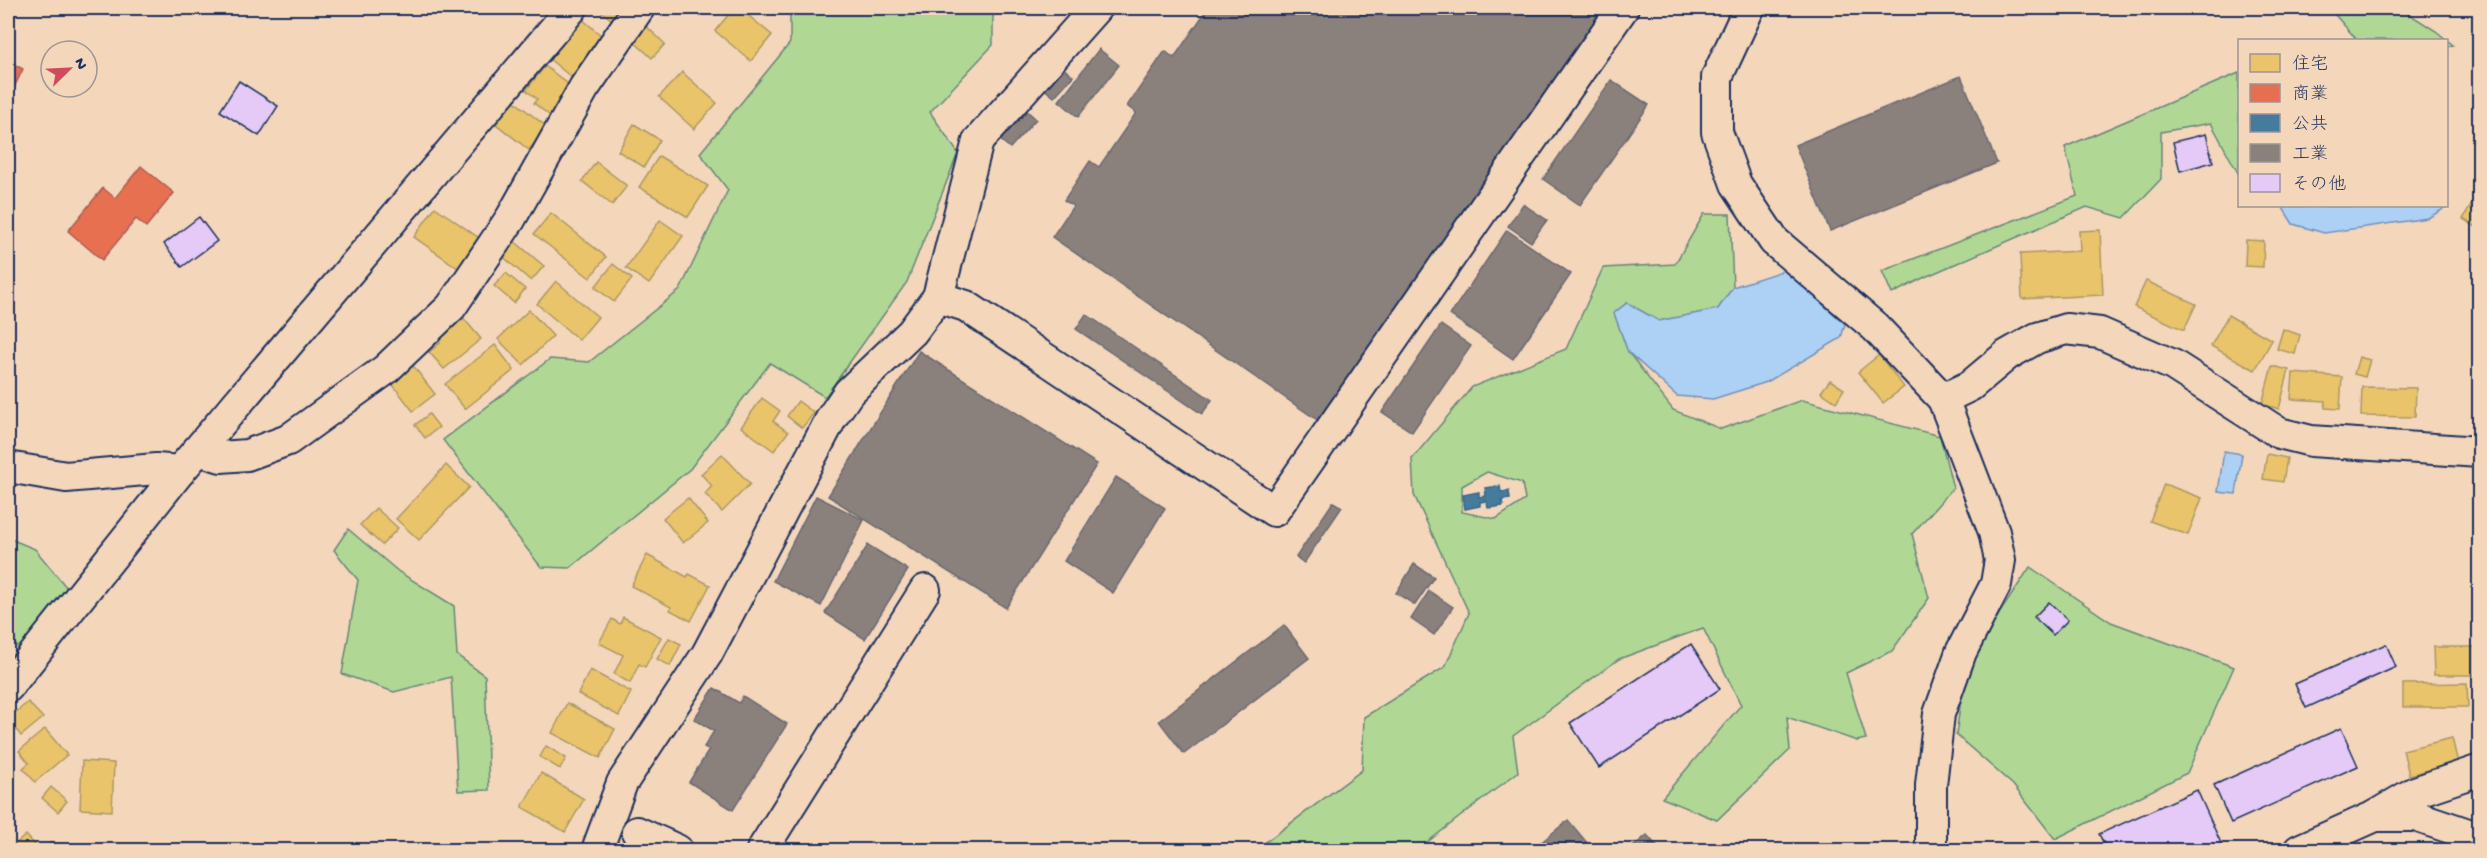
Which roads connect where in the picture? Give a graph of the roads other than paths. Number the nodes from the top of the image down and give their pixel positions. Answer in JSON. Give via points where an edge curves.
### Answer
{"nodes":[{"id":1,"x":572,"y":8,"type":"edge"},
{"id":2,"x":639,"y":8,"type":"edge"},
{"id":3,"x":1096,"y":8,"type":"edge"},
{"id":4,"x":1623,"y":8,"type":"edge"},
{"id":5,"x":1749,"y":8,"type":"edge"},
{"id":6,"x":938,"y":297,"type":"junction"},
{"id":7,"x":1943,"y":399,"type":"junction"},
{"id":8,"x":2480,"y":452,"type":"edge"},
{"id":9,"x":189,"y":461,"type":"junction"},
{"id":10,"x":8,"y":467,"type":"edge"},
{"id":11,"x":926,"y":591,"type":"dead end"},
{"id":12,"x":8,"y":687,"type":"edge"},
{"id":13,"x":2480,"y":770,"type":"edge"},
{"id":14,"x":2373,"y":816,"type":"junction"},
{"id":15,"x":638,"y":832,"type":"dead end"},
{"id":16,"x":2480,"y":838,"type":"edge"},
{"id":17,"x":597,"y":850,"type":"edge"},
{"id":18,"x":677,"y":850,"type":"edge"},
{"id":19,"x":762,"y":850,"type":"edge"},
{"id":20,"x":1931,"y":850,"type":"edge"},
{"id":21,"x":2299,"y":850,"type":"edge"}],
"edges":[{"from":1,"to":9,"type":"street"},
{"from":2,"to":9,"type":"street","via":[[584,88],[511,218],[451,307],[385,370],[288,440],[247,455]]},
{"from":3,"to":6,"type":"street","via":[[978,141]]},
{"from":4,"to":6,"type":"street","via":[[1274,511],[966,306]]},
{"from":5,"to":7,"type":"street","via":[[1717,77],[1717,132],[1736,184],[1774,241],[1875,327]]},
{"from":6,"to":17,"type":"street","via":[[912,332],[849,392],[832,417],[707,654],[622,783]]},
{"from":7,"to":8,"type":"street","via":[[1970,386],[2007,355],[2037,338],[2066,329],[2100,333],[2173,365],[2279,433],[2311,441]]},
{"from":7,"to":20,"type":"street","via":[[1994,532],[2000,560],[1996,584],[1961,652],[1939,714],[1931,785]]},
{"from":9,"to":10,"type":"street","via":[[156,469],[66,477]]},
{"from":9,"to":12,"type":"street"},
{"from":11,"to":19,"type":"street"},
{"from":13,"to":14,"type":"street","via":[[2415,792]]},
{"from":14,"to":16,"type":"street","via":[[2415,816]]},
{"from":14,"to":21,"type":"street"},
{"from":15,"to":18,"type":"street"}]}
